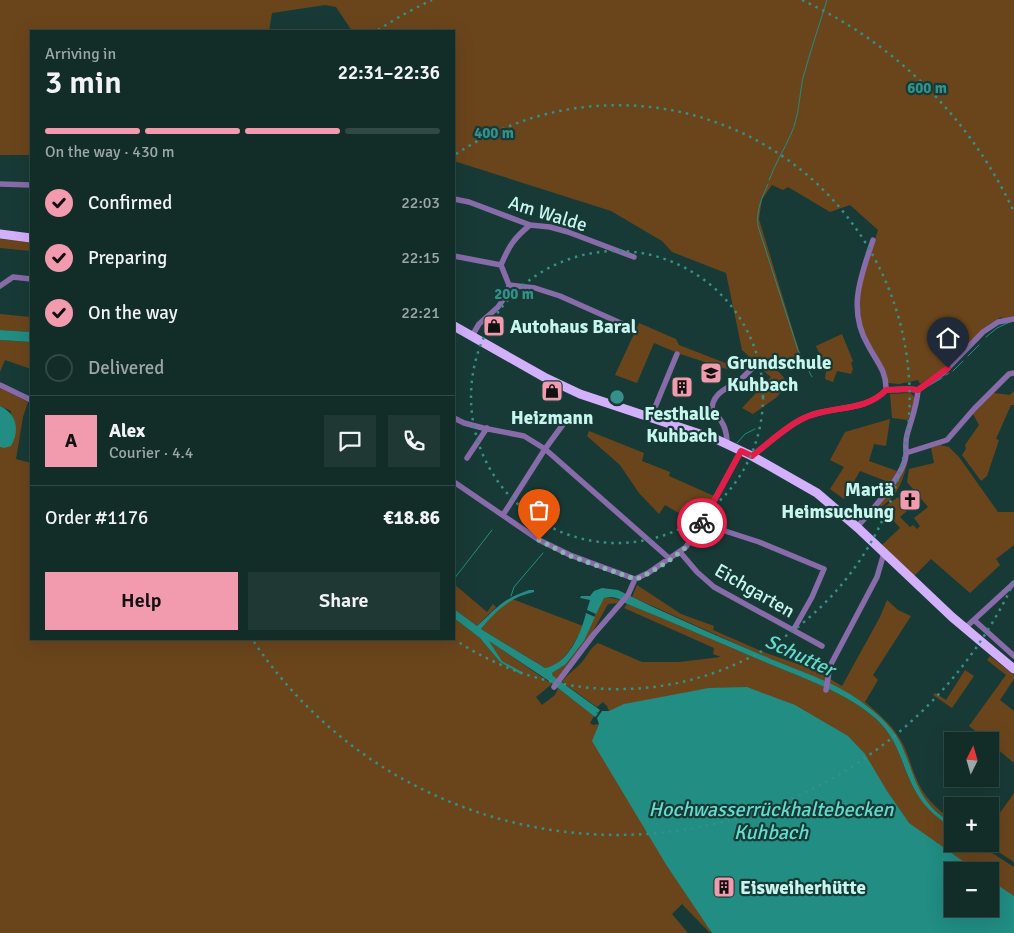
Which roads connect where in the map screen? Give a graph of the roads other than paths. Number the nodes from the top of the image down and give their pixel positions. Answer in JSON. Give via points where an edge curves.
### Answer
{"nodes":[{"id":1,"x":0,"y":184,"type":"edge"},
{"id":2,"x":30,"y":185,"type":"edge"},
{"id":3,"x":455,"y":199,"type":"edge"},
{"id":4,"x":530,"y":225,"type":"junction"},
{"id":5,"x":0,"y":234,"type":"edge"},
{"id":6,"x":30,"y":238,"type":"edge"},
{"id":7,"x":873,"y":240,"type":"dead end"},
{"id":8,"x":455,"y":256,"type":"edge"},
{"id":9,"x":634,"y":257,"type":"dead end"},
{"id":10,"x":501,"y":265,"type":"junction"},
{"id":11,"x":30,"y":279,"type":"edge"},
{"id":12,"x":508,"y":285,"type":"junction"},
{"id":13,"x":0,"y":286,"type":"edge"},
{"id":14,"x":1014,"y":319,"type":"edge"},
{"id":15,"x":625,"y":325,"type":"dead end"},
{"id":16,"x":455,"y":327,"type":"edge"},
{"id":17,"x":472,"y":336,"type":"junction"},
{"id":18,"x":677,"y":354,"type":"dead end"},
{"id":19,"x":759,"y":361,"type":"dead end"},
{"id":20,"x":1014,"y":373,"type":"edge"},
{"id":21,"x":0,"y":385,"type":"edge"},
{"id":22,"x":886,"y":390,"type":"junction"},
{"id":23,"x":918,"y":390,"type":"junction"},
{"id":24,"x":30,"y":400,"type":"edge"},
{"id":25,"x":455,"y":418,"type":"edge"},
{"id":26,"x":651,"y":418,"type":"junction"},
{"id":27,"x":567,"y":419,"type":"dead end"},
{"id":28,"x":487,"y":428,"type":"junction"},
{"id":29,"x":727,"y":444,"type":"junction"},
{"id":30,"x":545,"y":449,"type":"junction"},
{"id":31,"x":741,"y":451,"type":"junction"},
{"id":32,"x":906,"y":453,"type":"junction"},
{"id":33,"x":752,"y":456,"type":"junction"},
{"id":34,"x":467,"y":458,"type":"dead end"},
{"id":35,"x":455,"y":483,"type":"edge"},
{"id":36,"x":503,"y":515,"type":"junction"},
{"id":37,"x":704,"y":519,"type":"junction"},
{"id":38,"x":857,"y":527,"type":"junction"},
{"id":39,"x":680,"y":552,"type":"junction"},
{"id":40,"x":884,"y":554,"type":"junction"},
{"id":41,"x":670,"y":559,"type":"junction"},
{"id":42,"x":635,"y":579,"type":"junction"},
{"id":43,"x":1014,"y":584,"type":"edge"},
{"id":44,"x":974,"y":620,"type":"junction"},
{"id":45,"x":965,"y":628,"type":"junction"},
{"id":46,"x":794,"y":629,"type":"junction"},
{"id":47,"x":822,"y":646,"type":"dead end"},
{"id":48,"x":1014,"y":656,"type":"edge"},
{"id":49,"x":1014,"y":668,"type":"edge"},
{"id":50,"x":554,"y":687,"type":"dead end"},
{"id":51,"x":826,"y":690,"type":"dead end"}],
"edges":[{"from":1,"to":2,"type":"street"},
{"from":3,"to":4,"type":"street","name":"Am Walde"},
{"from":4,"to":9,"type":"street","name":"Am Walde","via":[[568,232]]},
{"from":4,"to":10,"type":"street","via":[[508,246]]},
{"from":5,"to":6,"type":"main road"},
{"from":7,"to":22,"type":"street","via":[[858,286],[858,322],[885,375]]},
{"from":8,"to":10,"type":"street"},
{"from":10,"to":12,"type":"street"},
{"from":11,"to":13,"type":"street","via":[[13,277]]},
{"from":12,"to":15,"type":"street","via":[[535,288],[560,296]]},
{"from":12,"to":17,"type":"street","via":[[503,302],[484,318]]},
{"from":14,"to":23,"type":"street","via":[[998,322],[983,332],[944,373]]},
{"from":16,"to":17,"type":"main road"},
{"from":17,"to":26,"type":"main road","via":[[580,394]]},
{"from":18,"to":26,"type":"street"},
{"from":19,"to":29,"type":"street","via":[[712,402],[712,410],[722,420],[727,432]]},
{"from":20,"to":32,"type":"street","via":[[1009,374],[974,409],[947,440]]},
{"from":21,"to":24,"type":"street"},
{"from":22,"to":23,"type":"street"},
{"from":22,"to":33,"type":"street","via":[[864,404],[801,419]]},
{"from":23,"to":32,"type":"street","via":[[905,441]]},
{"from":25,"to":28,"type":"street"},
{"from":26,"to":29,"type":"main road"},
{"from":27,"to":30,"type":"street"},
{"from":28,"to":30,"type":"street","via":[[524,436]]},
{"from":28,"to":34,"type":"street"},
{"from":29,"to":31,"type":"main road"},
{"from":30,"to":36,"type":"street"},
{"from":30,"to":41,"type":"street"},
{"from":31,"to":33,"type":"main road"},
{"from":31,"to":37,"type":"street"},
{"from":32,"to":38,"type":"street","via":[[890,488]]},
{"from":33,"to":38,"type":"main road","via":[[817,493]]},
{"from":35,"to":36,"type":"street"},
{"from":36,"to":42,"type":"street","via":[[553,548]]},
{"from":37,"to":39,"type":"street"},
{"from":37,"to":46,"type":"street","via":[[722,530],[824,569]]},
{"from":38,"to":40,"type":"main road"},
{"from":39,"to":41,"type":"street"},
{"from":39,"to":46,"type":"street","name":"Eichgarten","via":[[714,586]]},
{"from":40,"to":45,"type":"main road"},
{"from":40,"to":51,"type":"street","via":[[877,577],[830,666]]},
{"from":41,"to":42,"type":"street"},
{"from":42,"to":50,"type":"street","via":[[628,595]]},
{"from":43,"to":44,"type":"street"},
{"from":44,"to":45,"type":"street"},
{"from":44,"to":48,"type":"street"},
{"from":45,"to":49,"type":"main road"},
{"from":46,"to":47,"type":"street","name":"Eichgarten"}]}
